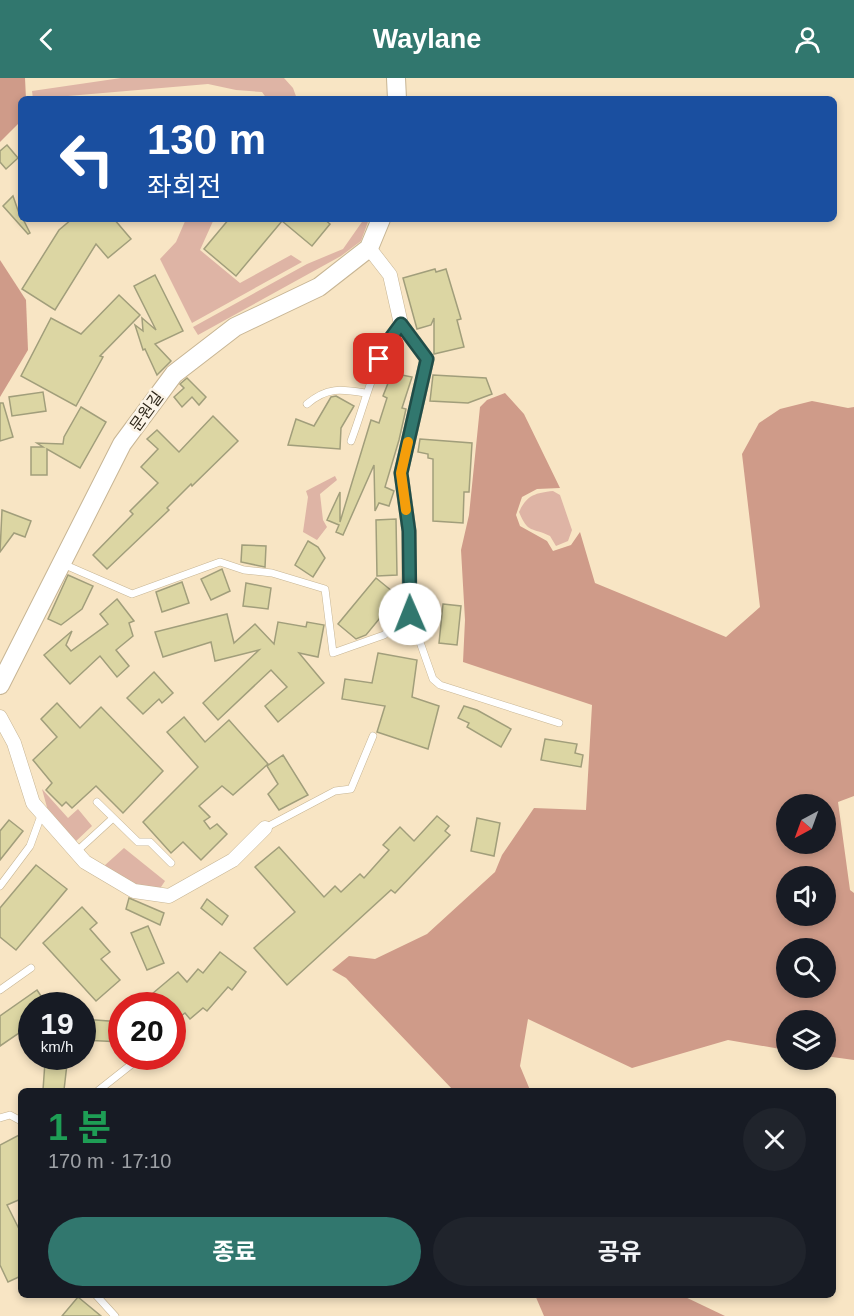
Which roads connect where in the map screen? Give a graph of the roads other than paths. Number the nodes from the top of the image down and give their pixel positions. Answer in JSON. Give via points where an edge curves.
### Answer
{"nodes":[{"id":1,"x":396,"y":78,"type":"edge"},
{"id":2,"x":397,"y":96,"type":"edge"},
{"id":3,"x":380,"y":222,"type":"edge"},
{"id":4,"x":369,"y":248,"type":"junction"},
{"id":5,"x":401,"y":324,"type":"junction"},
{"id":6,"x":365,"y":393,"type":"junction"},
{"id":7,"x":307,"y":404,"type":"dead end"},
{"id":8,"x":351,"y":441,"type":"dead end"},
{"id":9,"x":61,"y":563,"type":"junction"},
{"id":10,"x":409,"y":613,"type":"junction"},
{"id":11,"x":0,"y":685,"type":"edge"},
{"id":12,"x":0,"y":717,"type":"edge"},
{"id":13,"x":559,"y":723,"type":"dead end"},
{"id":14,"x":373,"y":736,"type":"dead end"},
{"id":15,"x":97,"y":802,"type":"dead end"},
{"id":16,"x":42,"y":813,"type":"junction"},
{"id":17,"x":112,"y":819,"type":"junction"},
{"id":18,"x":265,"y":828,"type":"joint"},
{"id":19,"x":76,"y":852,"type":"junction"},
{"id":20,"x":171,"y":863,"type":"dead end"},
{"id":21,"x":0,"y":886,"type":"edge"},
{"id":22,"x":31,"y":968,"type":"dead end"},
{"id":23,"x":0,"y":990,"type":"edge"},
{"id":24,"x":124,"y":1070,"type":"edge"},
{"id":25,"x":102,"y":1088,"type":"edge"},
{"id":26,"x":0,"y":1118,"type":"edge"},
{"id":27,"x":18,"y":1119,"type":"edge"},
{"id":28,"x":99,"y":1298,"type":"edge"},
{"id":29,"x":116,"y":1316,"type":"edge"}],
"edges":[{"from":1,"to":2,"type":"street"},
{"from":3,"to":4,"type":"street","name":"문원길"},
{"from":4,"to":5,"type":"street","via":[[390,275]]},
{"from":4,"to":9,"type":"street","name":"문원길","via":[[319,287],[236,327],[174,374],[123,444]]},
{"from":5,"to":6,"type":"lane","via":[[387,343]]},
{"from":5,"to":10,"type":"street","via":[[427,359],[401,473],[409,531]]},
{"from":6,"to":7,"type":"lane","via":[[336,389],[321,393]]},
{"from":6,"to":8,"type":"lane"},
{"from":9,"to":10,"type":"lane","via":[[132,594],[220,562],[325,589],[333,652],[384,634]]},
{"from":9,"to":11,"type":"street","name":"문원길"},
{"from":10,"to":13,"type":"lane","via":[[433,679],[440,685]]},
{"from":12,"to":16,"type":"street","via":[[14,743],[33,803]]},
{"from":14,"to":18,"type":"lane","via":[[351,789],[335,791]]},
{"from":15,"to":17,"type":"lane"},
{"from":16,"to":19,"type":"street"},
{"from":16,"to":21,"type":"lane","via":[[30,846]]},
{"from":17,"to":19,"type":"lane"},
{"from":17,"to":20,"type":"lane","via":[[138,842],[150,842]]},
{"from":18,"to":19,"type":"street","via":[[233,860],[169,896],[134,891],[85,862]]},
{"from":22,"to":23,"type":"lane"},
{"from":24,"to":25,"type":"lane"},
{"from":26,"to":27,"type":"lane","via":[[10,1115]]},
{"from":28,"to":29,"type":"lane"}]}
